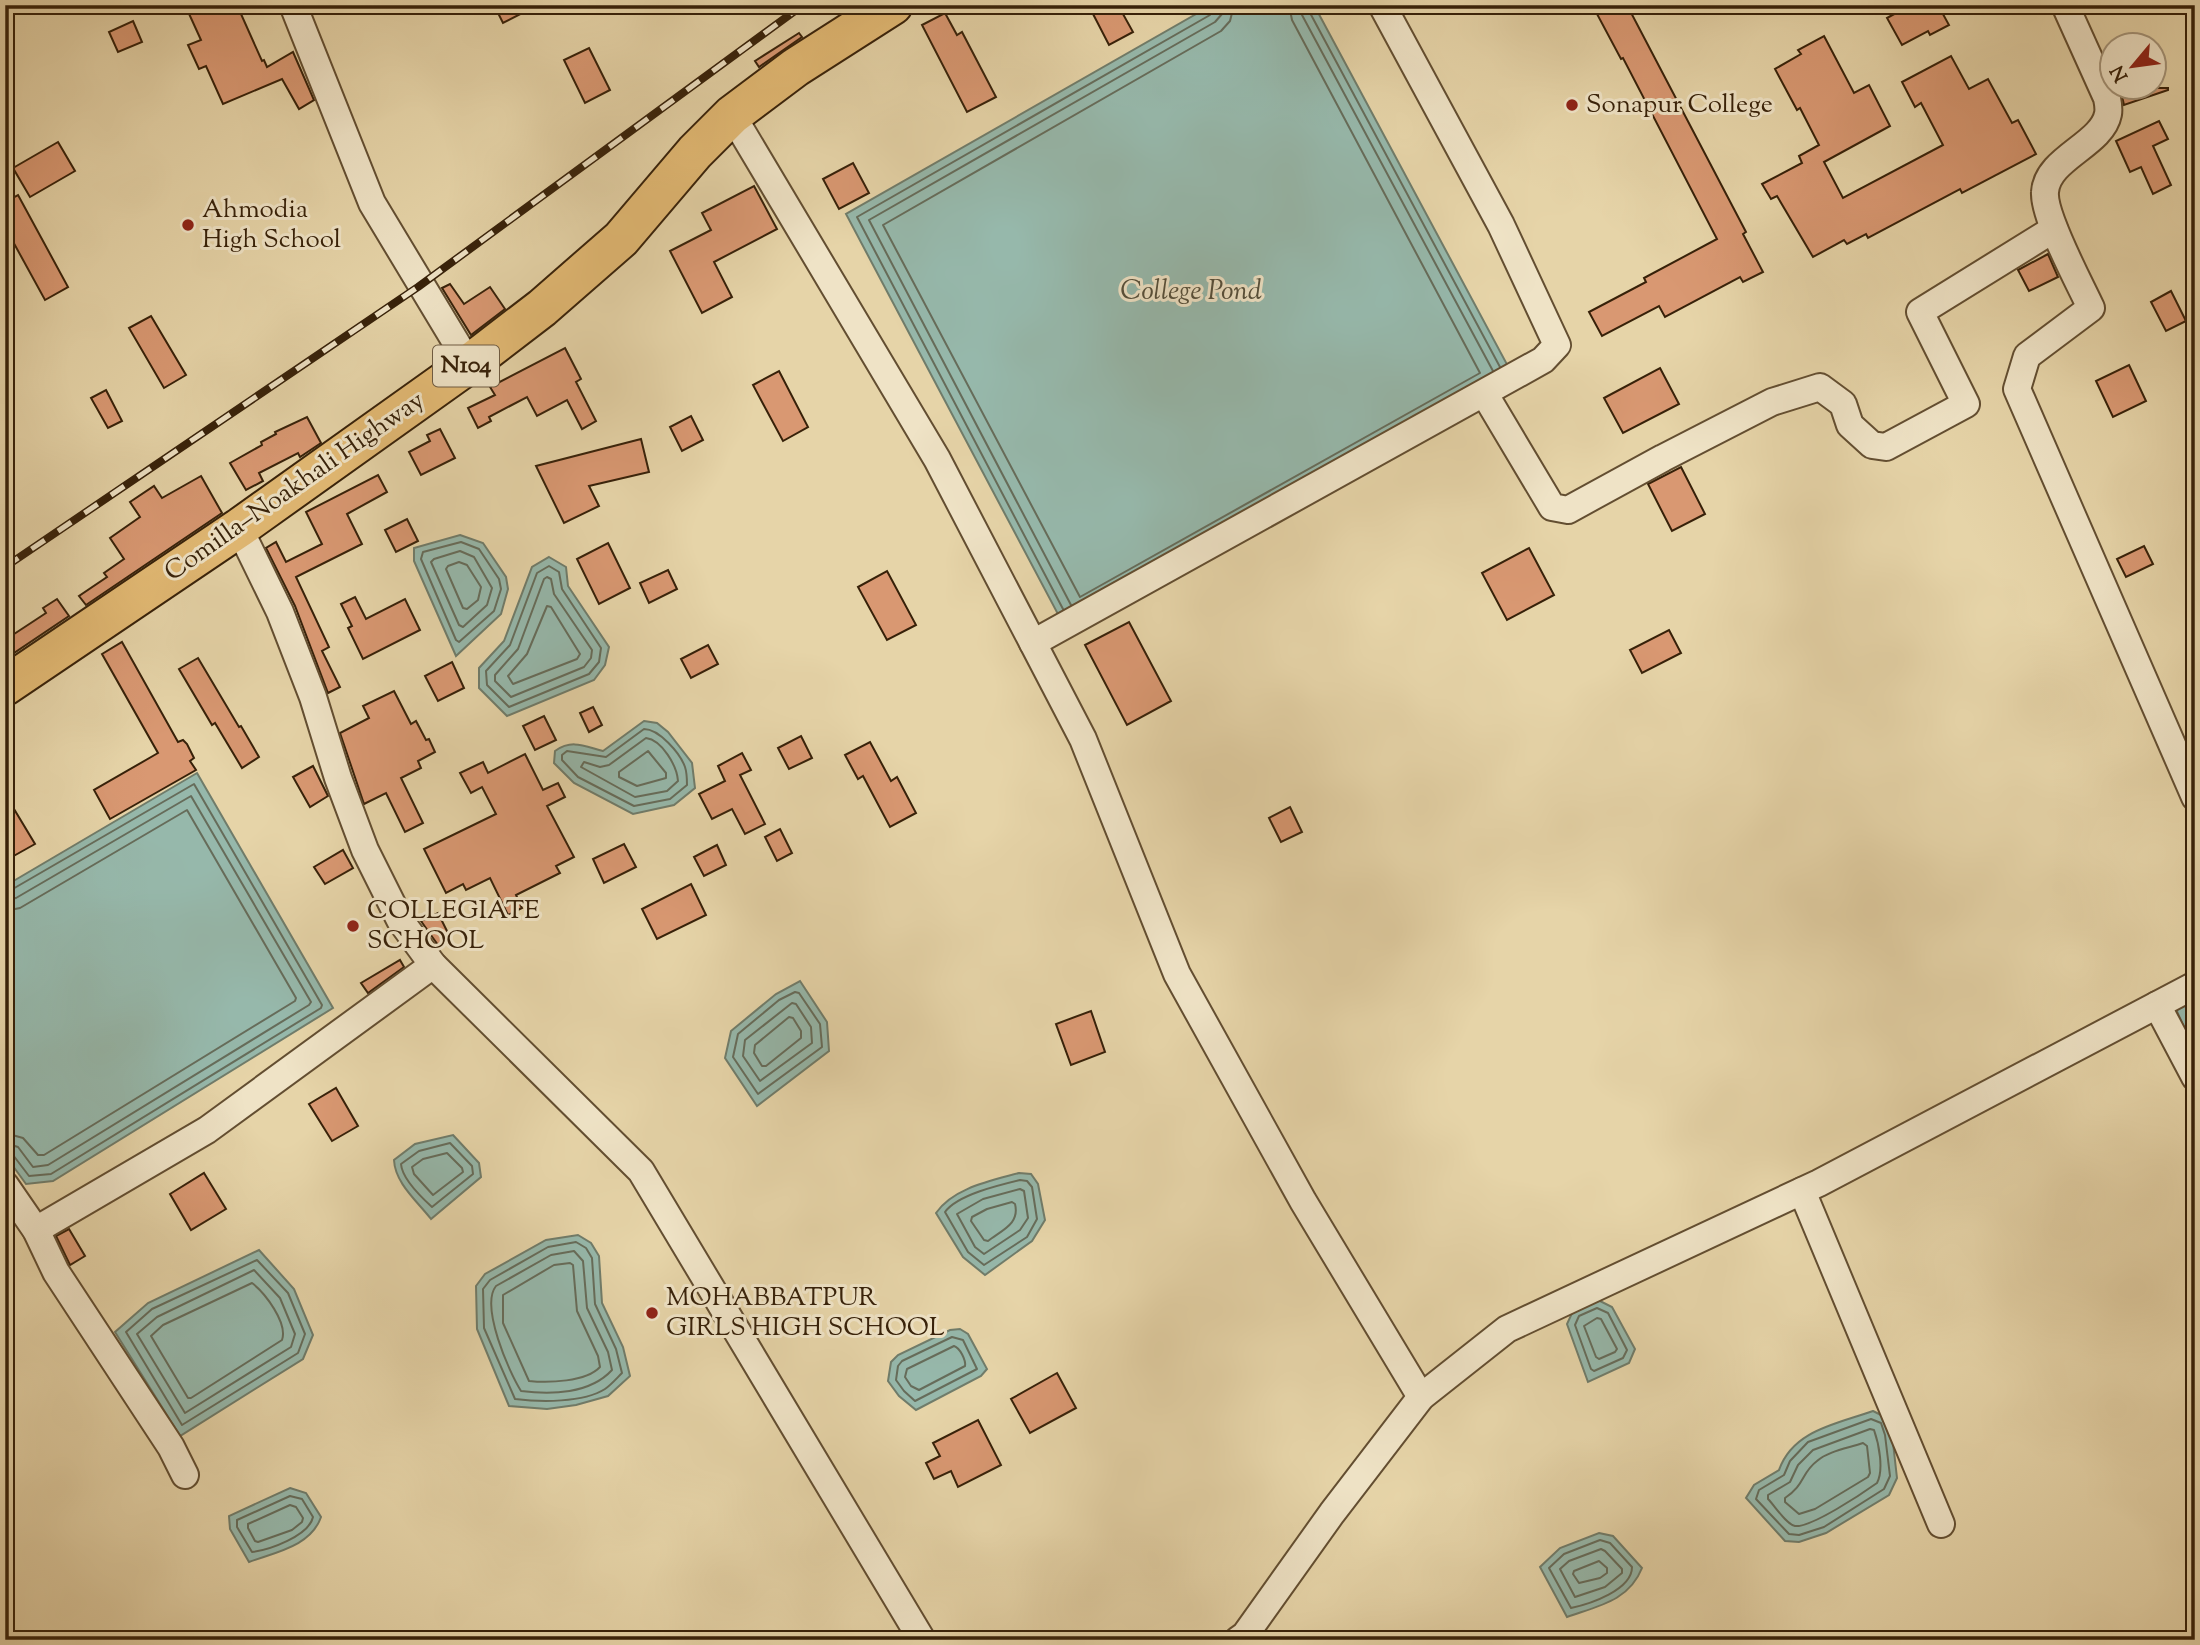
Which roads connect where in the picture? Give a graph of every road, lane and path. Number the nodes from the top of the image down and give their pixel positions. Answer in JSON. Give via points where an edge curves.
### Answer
{"nodes":[{"id":1,"x":293,"y":5,"type":"edge"},
{"id":2,"x":893,"y":5,"type":"edge"},
{"id":3,"x":1382,"y":5,"type":"edge"},
{"id":4,"x":2065,"y":5,"type":"edge"},
{"id":5,"x":732,"y":115,"type":"junction"},
{"id":6,"x":2054,"y":229,"type":"junction"},
{"id":7,"x":469,"y":363,"type":"junction"},
{"id":8,"x":1490,"y":403,"type":"dead end"},
{"id":9,"x":239,"y":528,"type":"junction"},
{"id":10,"x":1033,"y":643,"type":"junction"},
{"id":11,"x":5,"y":686,"type":"edge"},
{"id":12,"x":2195,"y":797,"type":"edge"},
{"id":13,"x":433,"y":965,"type":"junction"},
{"id":14,"x":2195,"y":985,"type":"edge"},
{"id":15,"x":2157,"y":1004,"type":"junction"},
{"id":16,"x":2195,"y":1077,"type":"edge"},
{"id":17,"x":5,"y":1185,"type":"edge"},
{"id":18,"x":1802,"y":1191,"type":"junction"},
{"id":19,"x":36,"y":1230,"type":"junction"},
{"id":20,"x":1421,"y":1397,"type":"junction"},
{"id":21,"x":185,"y":1475,"type":"dead end"},
{"id":22,"x":1941,"y":1524,"type":"dead end"},
{"id":23,"x":1244,"y":1638,"type":"edge"},
{"id":24,"x":922,"y":1640,"type":"edge"}],
"edges":[{"from":1,"to":7,"type":"street","via":[[372,203]]},
{"from":2,"to":5,"type":"highway","name":"Comilla–Noakhali Highway","number":"N104","via":[[796,67]]},
{"from":3,"to":10,"type":"street","via":[[1501,225],[1557,345],[1543,360]]},
{"from":4,"to":6,"type":"street","via":[[2107,98],[2109,113],[2103,126],[2050,176],[2045,194]]},
{"from":5,"to":7,"type":"highway","name":"Comilla–Noakhali Highway","number":"N104","via":[[621,239],[542,308]]},
{"from":5,"to":10,"type":"street","via":[[937,459]]},
{"from":6,"to":8,"type":"street","via":[[1920,312],[1966,404],[1886,447],[1872,445],[1850,425],[1843,404],[1820,387],[1772,402],[1568,510],[1552,507]]},
{"from":6,"to":12,"type":"street","via":[[2091,309],[2027,356],[2017,389]]},
{"from":7,"to":9,"type":"highway","name":"Comilla–Noakhali Highway","number":"N104"},
{"from":9,"to":11,"type":"highway","name":"Comilla–Noakhali Highway","number":"N104"},
{"from":9,"to":13,"type":"street","via":[[309,685],[365,849],[400,920]]},
{"from":10,"to":20,"type":"street","via":[[1083,739],[1177,974],[1303,1201]]},
{"from":13,"to":19,"type":"street","via":[[207,1130]]},
{"from":13,"to":24,"type":"street","via":[[641,1171]]},
{"from":14,"to":15,"type":"street"},
{"from":15,"to":16,"type":"street"},
{"from":15,"to":18,"type":"street"},
{"from":17,"to":19,"type":"street"},
{"from":18,"to":20,"type":"street","via":[[1507,1329]]},
{"from":18,"to":22,"type":"street"},
{"from":19,"to":21,"type":"street","via":[[56,1272]]},
{"from":20,"to":23,"type":"street"}]}
